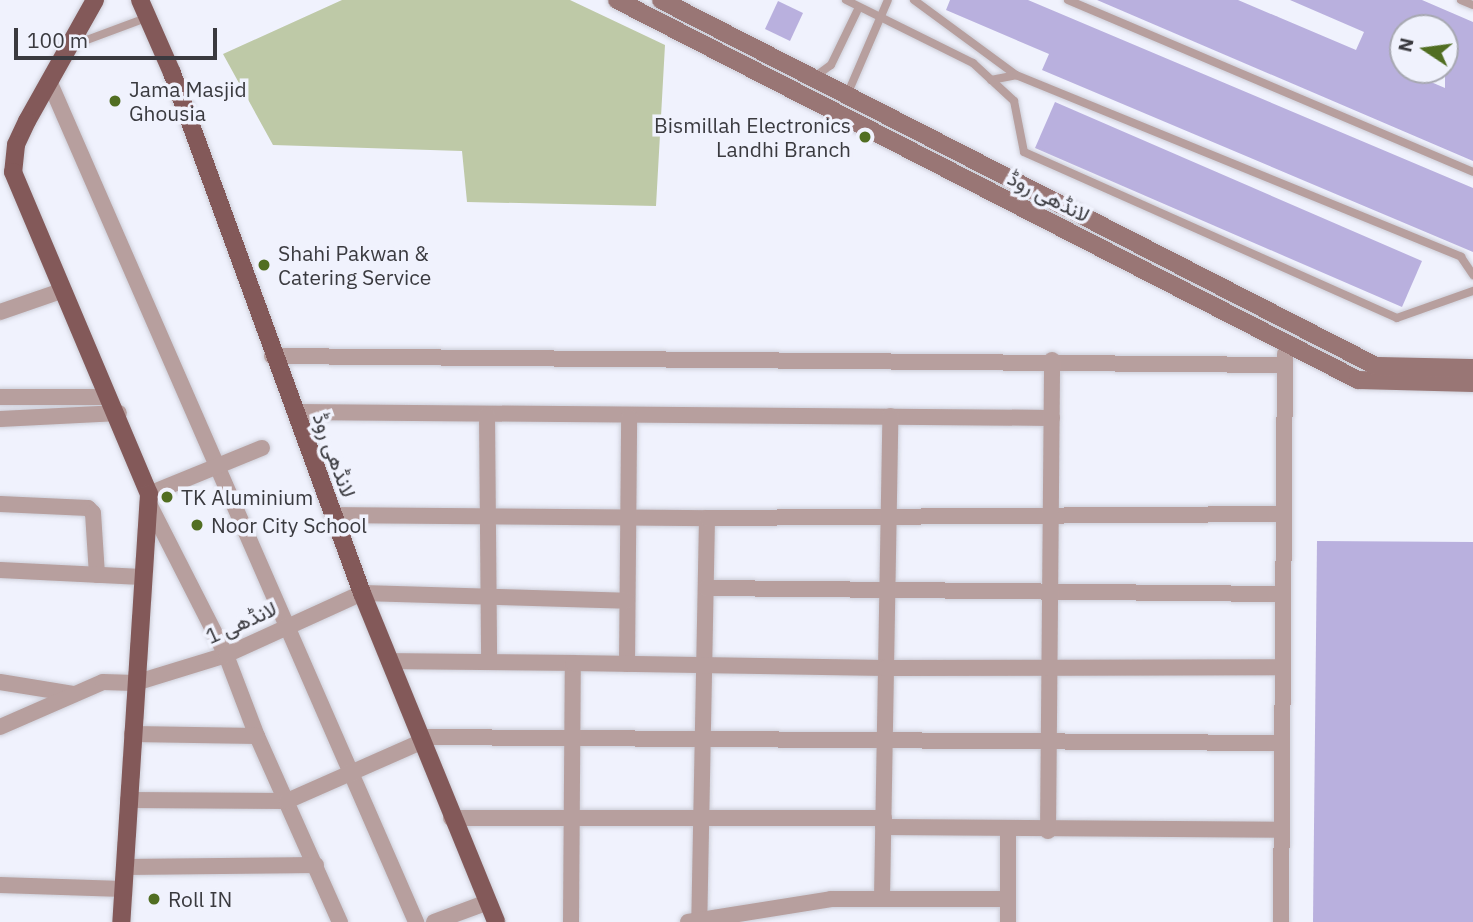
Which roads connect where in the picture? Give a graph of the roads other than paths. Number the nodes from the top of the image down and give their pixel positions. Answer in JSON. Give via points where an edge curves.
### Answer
{"nodes":[{"id":1,"x":95,"y":0,"type":"edge"},
{"id":2,"x":140,"y":0,"type":"edge"},
{"id":3,"x":617,"y":0,"type":"edge"},
{"id":4,"x":661,"y":0,"type":"edge"},
{"id":5,"x":846,"y":0,"type":"edge"},
{"id":6,"x":888,"y":0,"type":"edge"},
{"id":7,"x":914,"y":0,"type":"edge"},
{"id":8,"x":1068,"y":0,"type":"edge"},
{"id":9,"x":1461,"y":0,"type":"edge"},
{"id":10,"x":1473,"y":5,"type":"edge"},
{"id":11,"x":859,"y":7,"type":"junction"},
{"id":12,"x":882,"y":14,"type":"junction"},
{"id":13,"x":146,"y":18,"type":"junction"},
{"id":14,"x":68,"y":47,"type":"junction"},
{"id":15,"x":1016,"y":75,"type":"junction"},
{"id":16,"x":813,"y":78,"type":"junction"},
{"id":17,"x":49,"y":80,"type":"junction"},
{"id":18,"x":991,"y":80,"type":"junction"},
{"id":19,"x":802,"y":95,"type":"junction"},
{"id":20,"x":852,"y":98,"type":"junction"},
{"id":21,"x":851,"y":120,"type":"junction"},
{"id":22,"x":1473,"y":172,"type":"edge"},
{"id":23,"x":1074,"y":211,"type":"junction"},
{"id":24,"x":1065,"y":230,"type":"junction"},
{"id":25,"x":1473,"y":275,"type":"edge"},
{"id":26,"x":1473,"y":290,"type":"edge"},
{"id":27,"x":61,"y":291,"type":"junction"},
{"id":28,"x":0,"y":312,"type":"edge"},
{"id":29,"x":1294,"y":324,"type":"junction"},
{"id":30,"x":1285,"y":343,"type":"junction"},
{"id":31,"x":271,"y":356,"type":"junction"},
{"id":32,"x":1052,"y":360,"type":"junction"},
{"id":33,"x":1285,"y":365,"type":"junction"},
{"id":34,"x":1473,"y":368,"type":"edge"},
{"id":35,"x":1473,"y":383,"type":"edge"},
{"id":36,"x":0,"y":397,"type":"edge"},
{"id":37,"x":107,"y":397,"type":"junction"},
{"id":38,"x":295,"y":412,"type":"junction"},
{"id":39,"x":119,"y":413,"type":"junction"},
{"id":40,"x":487,"y":415,"type":"junction"},
{"id":41,"x":890,"y":416,"type":"junction"},
{"id":42,"x":629,"y":417,"type":"junction"},
{"id":43,"x":1052,"y":418,"type":"junction"},
{"id":44,"x":0,"y":419,"type":"edge"},
{"id":45,"x":262,"y":448,"type":"dead end"},
{"id":46,"x":219,"y":469,"type":"junction"},
{"id":47,"x":149,"y":499,"type":"junction"},
{"id":48,"x":0,"y":504,"type":"edge"},
{"id":49,"x":1284,"y":513,"type":"junction"},
{"id":50,"x":333,"y":514,"type":"junction"},
{"id":51,"x":487,"y":515,"type":"junction"},
{"id":52,"x":628,"y":515,"type":"junction"},
{"id":53,"x":888,"y":515,"type":"junction"},
{"id":54,"x":1051,"y":515,"type":"junction"},
{"id":55,"x":707,"y":518,"type":"junction"},
{"id":56,"x":0,"y":570,"type":"edge"},
{"id":57,"x":97,"y":575,"type":"junction"},
{"id":58,"x":142,"y":577,"type":"junction"},
{"id":59,"x":706,"y":588,"type":"junction"},
{"id":60,"x":886,"y":592,"type":"junction"},
{"id":61,"x":362,"y":593,"type":"junction"},
{"id":62,"x":1049,"y":594,"type":"junction"},
{"id":63,"x":1283,"y":594,"type":"junction"},
{"id":64,"x":488,"y":597,"type":"junction"},
{"id":65,"x":627,"y":601,"type":"junction"},
{"id":66,"x":288,"y":625,"type":"junction"},
{"id":67,"x":226,"y":655,"type":"junction"},
{"id":68,"x":389,"y":661,"type":"junction"},
{"id":69,"x":489,"y":662,"type":"junction"},
{"id":70,"x":573,"y":663,"type":"junction"},
{"id":71,"x":627,"y":664,"type":"junction"},
{"id":72,"x":705,"y":664,"type":"junction"},
{"id":73,"x":1282,"y":667,"type":"junction"},
{"id":74,"x":885,"y":668,"type":"junction"},
{"id":75,"x":1049,"y":668,"type":"junction"},
{"id":76,"x":0,"y":682,"type":"edge"},
{"id":77,"x":135,"y":683,"type":"junction"},
{"id":78,"x":73,"y":694,"type":"junction"},
{"id":79,"x":0,"y":727,"type":"edge"},
{"id":80,"x":132,"y":734,"type":"junction"},
{"id":81,"x":257,"y":736,"type":"junction"},
{"id":82,"x":572,"y":739,"type":"junction"},
{"id":83,"x":420,"y":740,"type":"junction"},
{"id":84,"x":704,"y":741,"type":"junction"},
{"id":85,"x":885,"y":743,"type":"junction"},
{"id":86,"x":1282,"y":743,"type":"junction"},
{"id":87,"x":1049,"y":744,"type":"junction"},
{"id":88,"x":351,"y":773,"type":"junction"},
{"id":89,"x":128,"y":800,"type":"junction"},
{"id":90,"x":287,"y":801,"type":"junction"},
{"id":91,"x":451,"y":818,"type":"junction"},
{"id":92,"x":572,"y":818,"type":"junction"},
{"id":93,"x":704,"y":818,"type":"junction"},
{"id":94,"x":883,"y":822,"type":"junction"},
{"id":95,"x":1282,"y":830,"type":"junction"},
{"id":96,"x":1008,"y":831,"type":"junction"},
{"id":97,"x":1048,"y":831,"type":"junction"},
{"id":98,"x":316,"y":865,"type":"junction"},
{"id":99,"x":124,"y":867,"type":"junction"},
{"id":100,"x":0,"y":885,"type":"edge"},
{"id":101,"x":123,"y":889,"type":"junction"},
{"id":102,"x":882,"y":898,"type":"junction"},
{"id":103,"x":1008,"y":899,"type":"junction"},
{"id":104,"x":488,"y":902,"type":"junction"},
{"id":105,"x":787,"y":914,"type":"edge"},
{"id":106,"x":693,"y":920,"type":"edge"},
{"id":107,"x":121,"y":922,"type":"edge"},
{"id":108,"x":340,"y":922,"type":"edge"},
{"id":109,"x":415,"y":922,"type":"edge"},
{"id":110,"x":434,"y":922,"type":"edge"},
{"id":111,"x":496,"y":922,"type":"edge"},
{"id":112,"x":571,"y":922,"type":"edge"},
{"id":113,"x":1008,"y":922,"type":"edge"},
{"id":114,"x":1281,"y":922,"type":"edge"}],
"edges":[{"from":1,"to":14,"type":"main road"},
{"from":2,"to":13,"type":"main road","name":"لانڈھی روڈ"},
{"from":3,"to":19,"type":"main road","name":"لانڈھی روڈ"},
{"from":4,"to":16,"type":"main road","name":"لانڈھی روڈ"},
{"from":5,"to":11,"type":"lane"},
{"from":6,"to":12,"type":"lane"},
{"from":7,"to":15,"type":"lane"},
{"from":8,"to":22,"type":"lane"},
{"from":9,"to":10,"type":"lane"},
{"from":11,"to":12,"type":"lane"},
{"from":11,"to":16,"type":"lane","via":[[831,65]]},
{"from":12,"to":18,"type":"lane","via":[[973,62]]},
{"from":12,"to":20,"type":"lane"},
{"from":13,"to":14,"type":"lane"},
{"from":13,"to":31,"type":"main road","name":"لانڈھی روڈ","via":[[172,73]]},
{"from":14,"to":17,"type":"main road"},
{"from":15,"to":18,"type":"lane"},
{"from":15,"to":25,"type":"lane","via":[[1461,257]]},
{"from":16,"to":19,"type":"main road","via":[[814,93]]},
{"from":16,"to":20,"type":"main road","name":"لانڈھی روڈ"},
{"from":17,"to":27,"type":"main road","via":[[16,145],[13,172]]},
{"from":17,"to":46,"type":"street"},
{"from":18,"to":26,"type":"lane","via":[[1014,101],[1024,152],[1385,313],[1397,318]]},
{"from":19,"to":21,"type":"main road","name":"لانڈھی روڈ"},
{"from":20,"to":21,"type":"main road","via":[[846,108]]},
{"from":20,"to":23,"type":"main road","name":"لانڈھی روڈ"},
{"from":21,"to":24,"type":"main road","name":"لانڈھی روڈ"},
{"from":23,"to":24,"type":"main road"},
{"from":23,"to":29,"type":"main road","name":"لانڈھی روڈ"},
{"from":24,"to":30,"type":"main road","name":"لانڈھی روڈ"},
{"from":27,"to":28,"type":"street"},
{"from":27,"to":37,"type":"main road"},
{"from":29,"to":30,"type":"street"},
{"from":29,"to":34,"type":"main road","name":"لانڈھی روڈ","via":[[1376,366]]},
{"from":30,"to":33,"type":"street"},
{"from":30,"to":35,"type":"main road","name":"لانڈھی روڈ","via":[[1358,380]]},
{"from":31,"to":32,"type":"street"},
{"from":31,"to":38,"type":"main road","name":"لانڈھی روڈ"},
{"from":32,"to":33,"type":"street"},
{"from":32,"to":43,"type":"street"},
{"from":33,"to":49,"type":"street"},
{"from":36,"to":37,"type":"street"},
{"from":37,"to":39,"type":"main road"},
{"from":38,"to":40,"type":"street"},
{"from":38,"to":50,"type":"main road","name":"لانڈھی روڈ"},
{"from":39,"to":44,"type":"street"},
{"from":39,"to":47,"type":"main road"},
{"from":40,"to":42,"type":"street"},
{"from":40,"to":51,"type":"street"},
{"from":41,"to":42,"type":"street"},
{"from":41,"to":43,"type":"street"},
{"from":41,"to":53,"type":"street"},
{"from":42,"to":52,"type":"street"},
{"from":43,"to":54,"type":"street"},
{"from":45,"to":46,"type":"street"},
{"from":46,"to":47,"type":"street"},
{"from":46,"to":66,"type":"street"},
{"from":47,"to":58,"type":"main road"},
{"from":47,"to":67,"type":"street"},
{"from":48,"to":57,"type":"street","via":[[88,508],[93,513]]},
{"from":49,"to":54,"type":"street"},
{"from":49,"to":63,"type":"street"},
{"from":50,"to":51,"type":"street"},
{"from":50,"to":61,"type":"main road","name":"لانڈھی روڈ"},
{"from":51,"to":52,"type":"street"},
{"from":51,"to":64,"type":"street"},
{"from":52,"to":55,"type":"street"},
{"from":52,"to":65,"type":"street"},
{"from":53,"to":54,"type":"street"},
{"from":53,"to":55,"type":"street"},
{"from":53,"to":60,"type":"street"},
{"from":54,"to":62,"type":"street"},
{"from":55,"to":59,"type":"street"},
{"from":56,"to":57,"type":"street"},
{"from":57,"to":58,"type":"street"},
{"from":58,"to":77,"type":"main road"},
{"from":59,"to":60,"type":"street"},
{"from":59,"to":72,"type":"street"},
{"from":60,"to":62,"type":"street"},
{"from":60,"to":74,"type":"street"},
{"from":61,"to":64,"type":"street"},
{"from":61,"to":66,"type":"street","name":"لانڈھی 1"},
{"from":61,"to":68,"type":"main road","name":"لانڈھی روڈ"},
{"from":62,"to":63,"type":"street"},
{"from":62,"to":75,"type":"street"},
{"from":63,"to":73,"type":"street"},
{"from":64,"to":65,"type":"street"},
{"from":64,"to":69,"type":"street"},
{"from":65,"to":71,"type":"street"},
{"from":66,"to":67,"type":"street","name":"لانڈھی 1"},
{"from":66,"to":88,"type":"street"},
{"from":67,"to":77,"type":"street","name":"لانڈھی 1"},
{"from":67,"to":81,"type":"street"},
{"from":68,"to":69,"type":"street"},
{"from":68,"to":83,"type":"main road","name":"لانڈھی روڈ"},
{"from":69,"to":70,"type":"street"},
{"from":70,"to":71,"type":"street"},
{"from":70,"to":82,"type":"street"},
{"from":71,"to":72,"type":"street"},
{"from":72,"to":74,"type":"street"},
{"from":72,"to":84,"type":"street"},
{"from":73,"to":75,"type":"street"},
{"from":73,"to":86,"type":"street"},
{"from":74,"to":75,"type":"street"},
{"from":74,"to":85,"type":"street"},
{"from":75,"to":87,"type":"street"},
{"from":76,"to":78,"type":"street"},
{"from":77,"to":78,"type":"street","name":"لانڈھی 1","via":[[103,682]]},
{"from":77,"to":80,"type":"main road"},
{"from":78,"to":79,"type":"street","name":"لانڈھی 1"},
{"from":80,"to":81,"type":"street"},
{"from":80,"to":89,"type":"main road"},
{"from":81,"to":90,"type":"street"},
{"from":82,"to":83,"type":"street"},
{"from":82,"to":84,"type":"street"},
{"from":82,"to":92,"type":"street"},
{"from":83,"to":88,"type":"street"},
{"from":83,"to":91,"type":"main road","name":"لانڈھی روڈ"},
{"from":84,"to":85,"type":"street"},
{"from":84,"to":93,"type":"street"},
{"from":85,"to":87,"type":"street"},
{"from":85,"to":94,"type":"street"},
{"from":86,"to":87,"type":"street"},
{"from":86,"to":95,"type":"street"},
{"from":87,"to":97,"type":"street"},
{"from":88,"to":90,"type":"street"},
{"from":88,"to":109,"type":"street"},
{"from":89,"to":90,"type":"street"},
{"from":89,"to":99,"type":"main road"},
{"from":90,"to":98,"type":"street"},
{"from":91,"to":92,"type":"street"},
{"from":91,"to":104,"type":"main road","name":"لانڈھی روڈ"},
{"from":92,"to":93,"type":"street"},
{"from":92,"to":112,"type":"street"},
{"from":93,"to":94,"type":"street"},
{"from":93,"to":106,"type":"street"},
{"from":94,"to":96,"type":"street"},
{"from":94,"to":102,"type":"street"},
{"from":95,"to":97,"type":"street"},
{"from":95,"to":114,"type":"street"},
{"from":96,"to":97,"type":"street"},
{"from":96,"to":103,"type":"street"},
{"from":98,"to":99,"type":"street"},
{"from":98,"to":108,"type":"street"},
{"from":99,"to":101,"type":"main road"},
{"from":100,"to":101,"type":"street"},
{"from":101,"to":107,"type":"main road"},
{"from":102,"to":103,"type":"street"},
{"from":102,"to":105,"type":"street"},
{"from":103,"to":113,"type":"street"},
{"from":104,"to":110,"type":"street"},
{"from":104,"to":111,"type":"main road","name":"لانڈھی روڈ"},
{"from":105,"to":106,"type":"street"}]}
